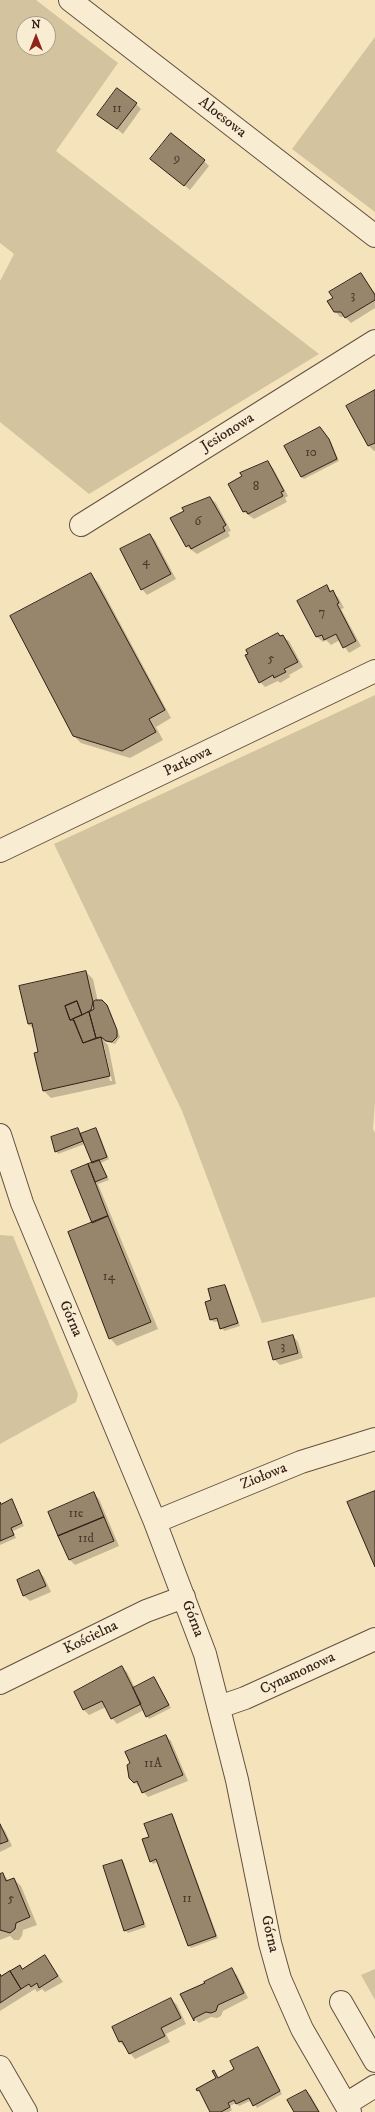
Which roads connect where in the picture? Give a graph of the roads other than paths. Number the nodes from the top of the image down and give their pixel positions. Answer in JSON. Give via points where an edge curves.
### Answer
{"nodes":[{"id":1,"x":70,"y":0,"type":"edge"},
{"id":2,"x":375,"y":236,"type":"edge"},
{"id":3,"x":375,"y":341,"type":"edge"},
{"id":4,"x":81,"y":525,"type":"dead end"},
{"id":5,"x":375,"y":671,"type":"edge"},
{"id":6,"x":0,"y":851,"type":"edge"},
{"id":7,"x":0,"y":1135,"type":"edge"},
{"id":8,"x":375,"y":1439,"type":"edge"},
{"id":9,"x":155,"y":1522,"type":"junction"},
{"id":10,"x":184,"y":1597,"type":"junction"},
{"id":11,"x":375,"y":1639,"type":"edge"},
{"id":12,"x":0,"y":1683,"type":"edge"},
{"id":13,"x":219,"y":1707,"type":"junction"},
{"id":14,"x":341,"y":2002,"type":"dead end"},
{"id":15,"x":375,"y":2060,"type":"edge"},
{"id":16,"x":0,"y":2067,"type":"edge"},
{"id":17,"x":375,"y":2086,"type":"edge"},
{"id":18,"x":348,"y":2108,"type":"edge"},
{"id":19,"x":26,"y":2112,"type":"edge"}],
"edges":[{"from":1,"to":2,"type":"street","name":"Aloesowa"},
{"from":3,"to":4,"type":"street","name":"Jesionowa"},
{"from":5,"to":6,"type":"street","name":"Parkowa"},
{"from":7,"to":9,"type":"street","name":"Górna","via":[[27,1217]]},
{"from":8,"to":9,"type":"street","name":"Ziołowa","via":[[301,1462]]},
{"from":9,"to":10,"type":"street","name":"Górna"},
{"from":10,"to":12,"type":"street","name":"Kościelna","via":[[146,1611]]},
{"from":10,"to":13,"type":"street","name":"Górna","via":[[205,1654]]},
{"from":11,"to":13,"type":"street","name":"Cynamonowa","via":[[245,1698]]},
{"from":13,"to":18,"type":"street","name":"Górna","via":[[280,1979],[302,2029]]},
{"from":14,"to":15,"type":"street"},
{"from":16,"to":19,"type":"street"},
{"from":17,"to":18,"type":"street"}]}
